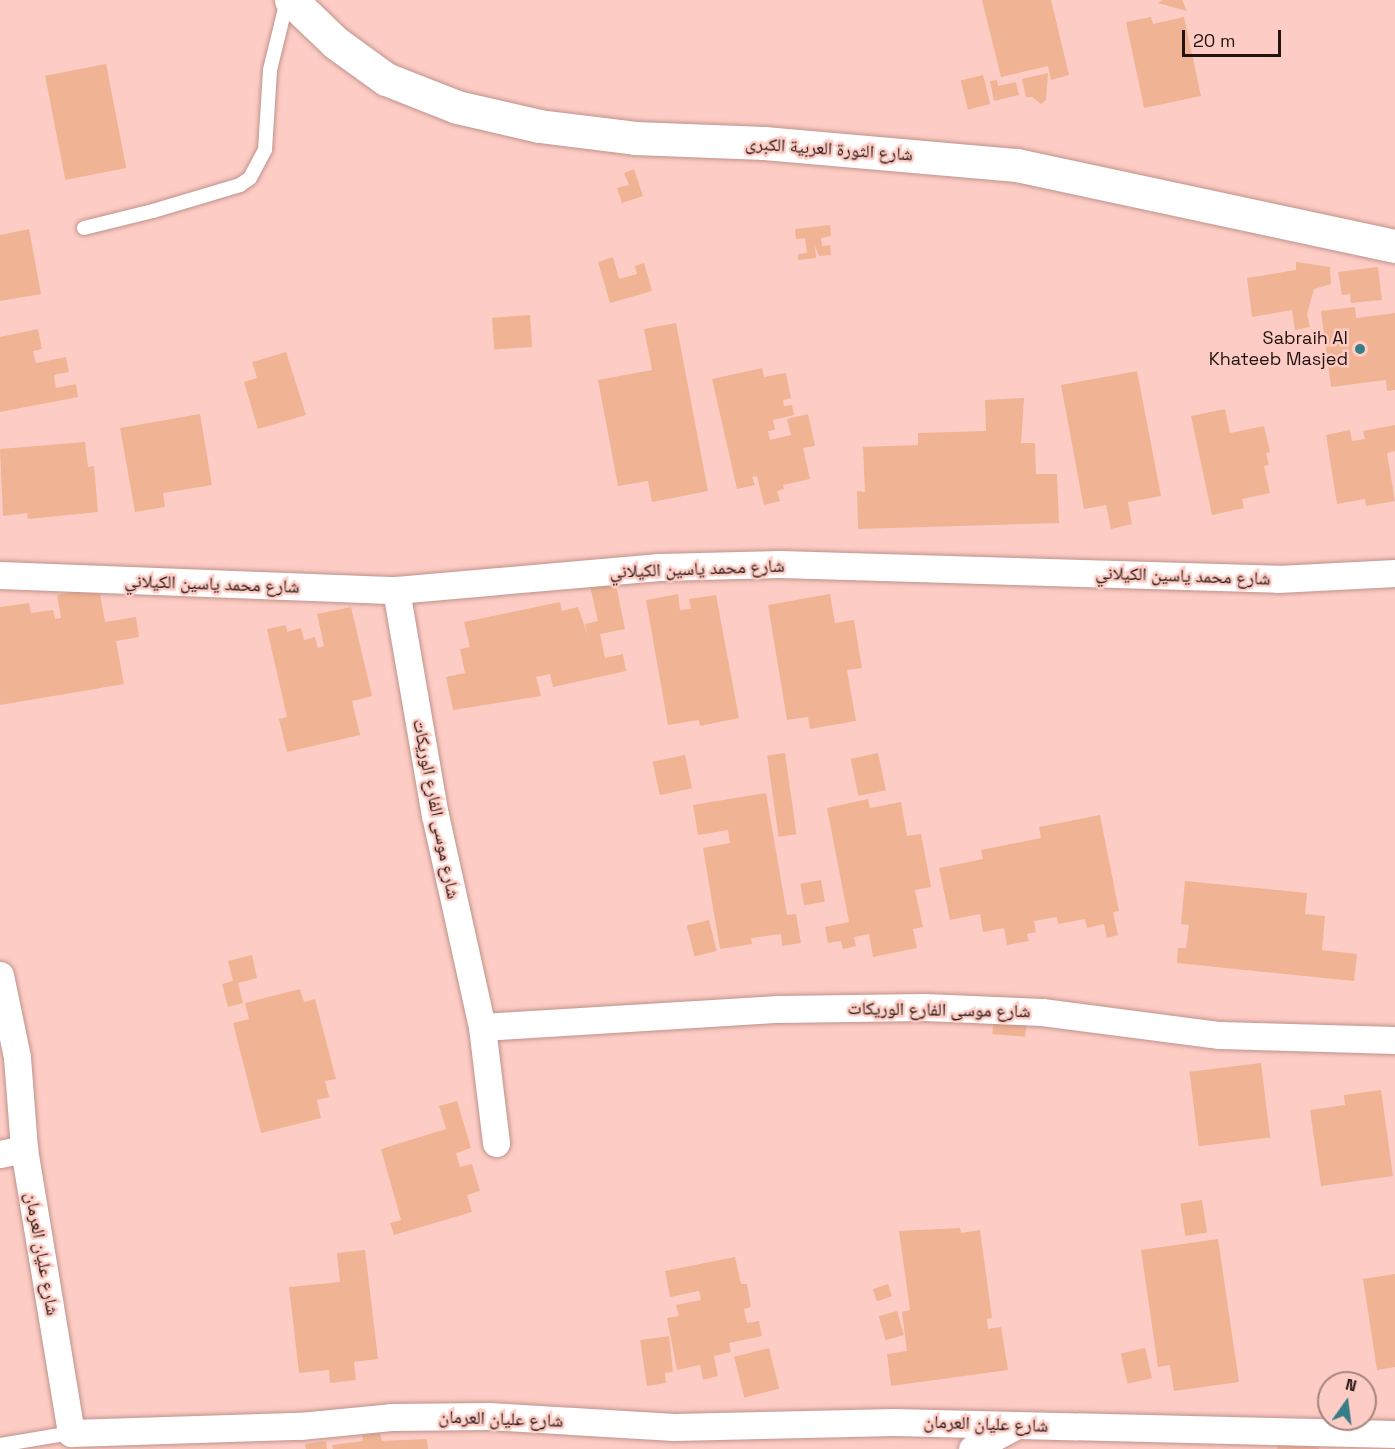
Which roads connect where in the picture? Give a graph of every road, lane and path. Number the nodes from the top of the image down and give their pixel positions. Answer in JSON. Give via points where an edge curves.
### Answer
{"nodes":[{"id":1,"x":289,"y":0,"type":"edge"},
{"id":2,"x":84,"y":228,"type":"dead end"},
{"id":3,"x":1395,"y":246,"type":"edge"},
{"id":4,"x":1395,"y":573,"type":"edge"},
{"id":5,"x":0,"y":575,"type":"edge"},
{"id":6,"x":396,"y":590,"type":"junction"},
{"id":7,"x":0,"y":975,"type":"edge"},
{"id":8,"x":482,"y":1027,"type":"junction"},
{"id":9,"x":1395,"y":1040,"type":"edge"},
{"id":10,"x":496,"y":1143,"type":"dead end"},
{"id":11,"x":12,"y":1151,"type":"edge"},
{"id":12,"x":1016,"y":1425,"type":"junction"},
{"id":13,"x":70,"y":1433,"type":"junction"},
{"id":14,"x":1395,"y":1434,"type":"edge"},
{"id":15,"x":0,"y":1445,"type":"edge"},
{"id":16,"x":972,"y":1449,"type":"edge"}],
"edges":[{"from":1,"to":2,"type":"lane","via":[[270,70],[265,150],[259,168],[240,185]]},
{"from":1,"to":3,"type":"street","name":"شارع الثورة العربية الكبرى","via":[[336,43],[386,79],[457,107],[539,126],[634,138],[764,143],[1017,165]]},
{"from":4,"to":6,"type":"street","name":"شارع محمد ياسين الكيلاني","via":[[1278,579],[769,564],[659,567]]},
{"from":5,"to":6,"type":"street","name":"شارع محمد ياسين الكيلاني"},
{"from":6,"to":8,"type":"street","name":"شارع موسى الفارع الوريكات","via":[[435,814]]},
{"from":7,"to":11,"type":"street","name":"شارع عليان العرمان","via":[[17,1058]]},
{"from":8,"to":9,"type":"street","name":"شارع موسى الفارع الوريكات","via":[[778,1009],[924,1007],[1042,1012],[1231,1036]]},
{"from":8,"to":10,"type":"street","name":"شارع موسى الفارع الوريكات"},
{"from":11,"to":13,"type":"street","name":"شارع عليان العرمان"},
{"from":12,"to":13,"type":"street","name":"شارع عليان العرمان","via":[[894,1422],[674,1427],[489,1416],[402,1416],[300,1426]]},
{"from":12,"to":14,"type":"street","name":"شارع عليان العرمان"},
{"from":12,"to":16,"type":"street"},
{"from":13,"to":15,"type":"lane"}]}
